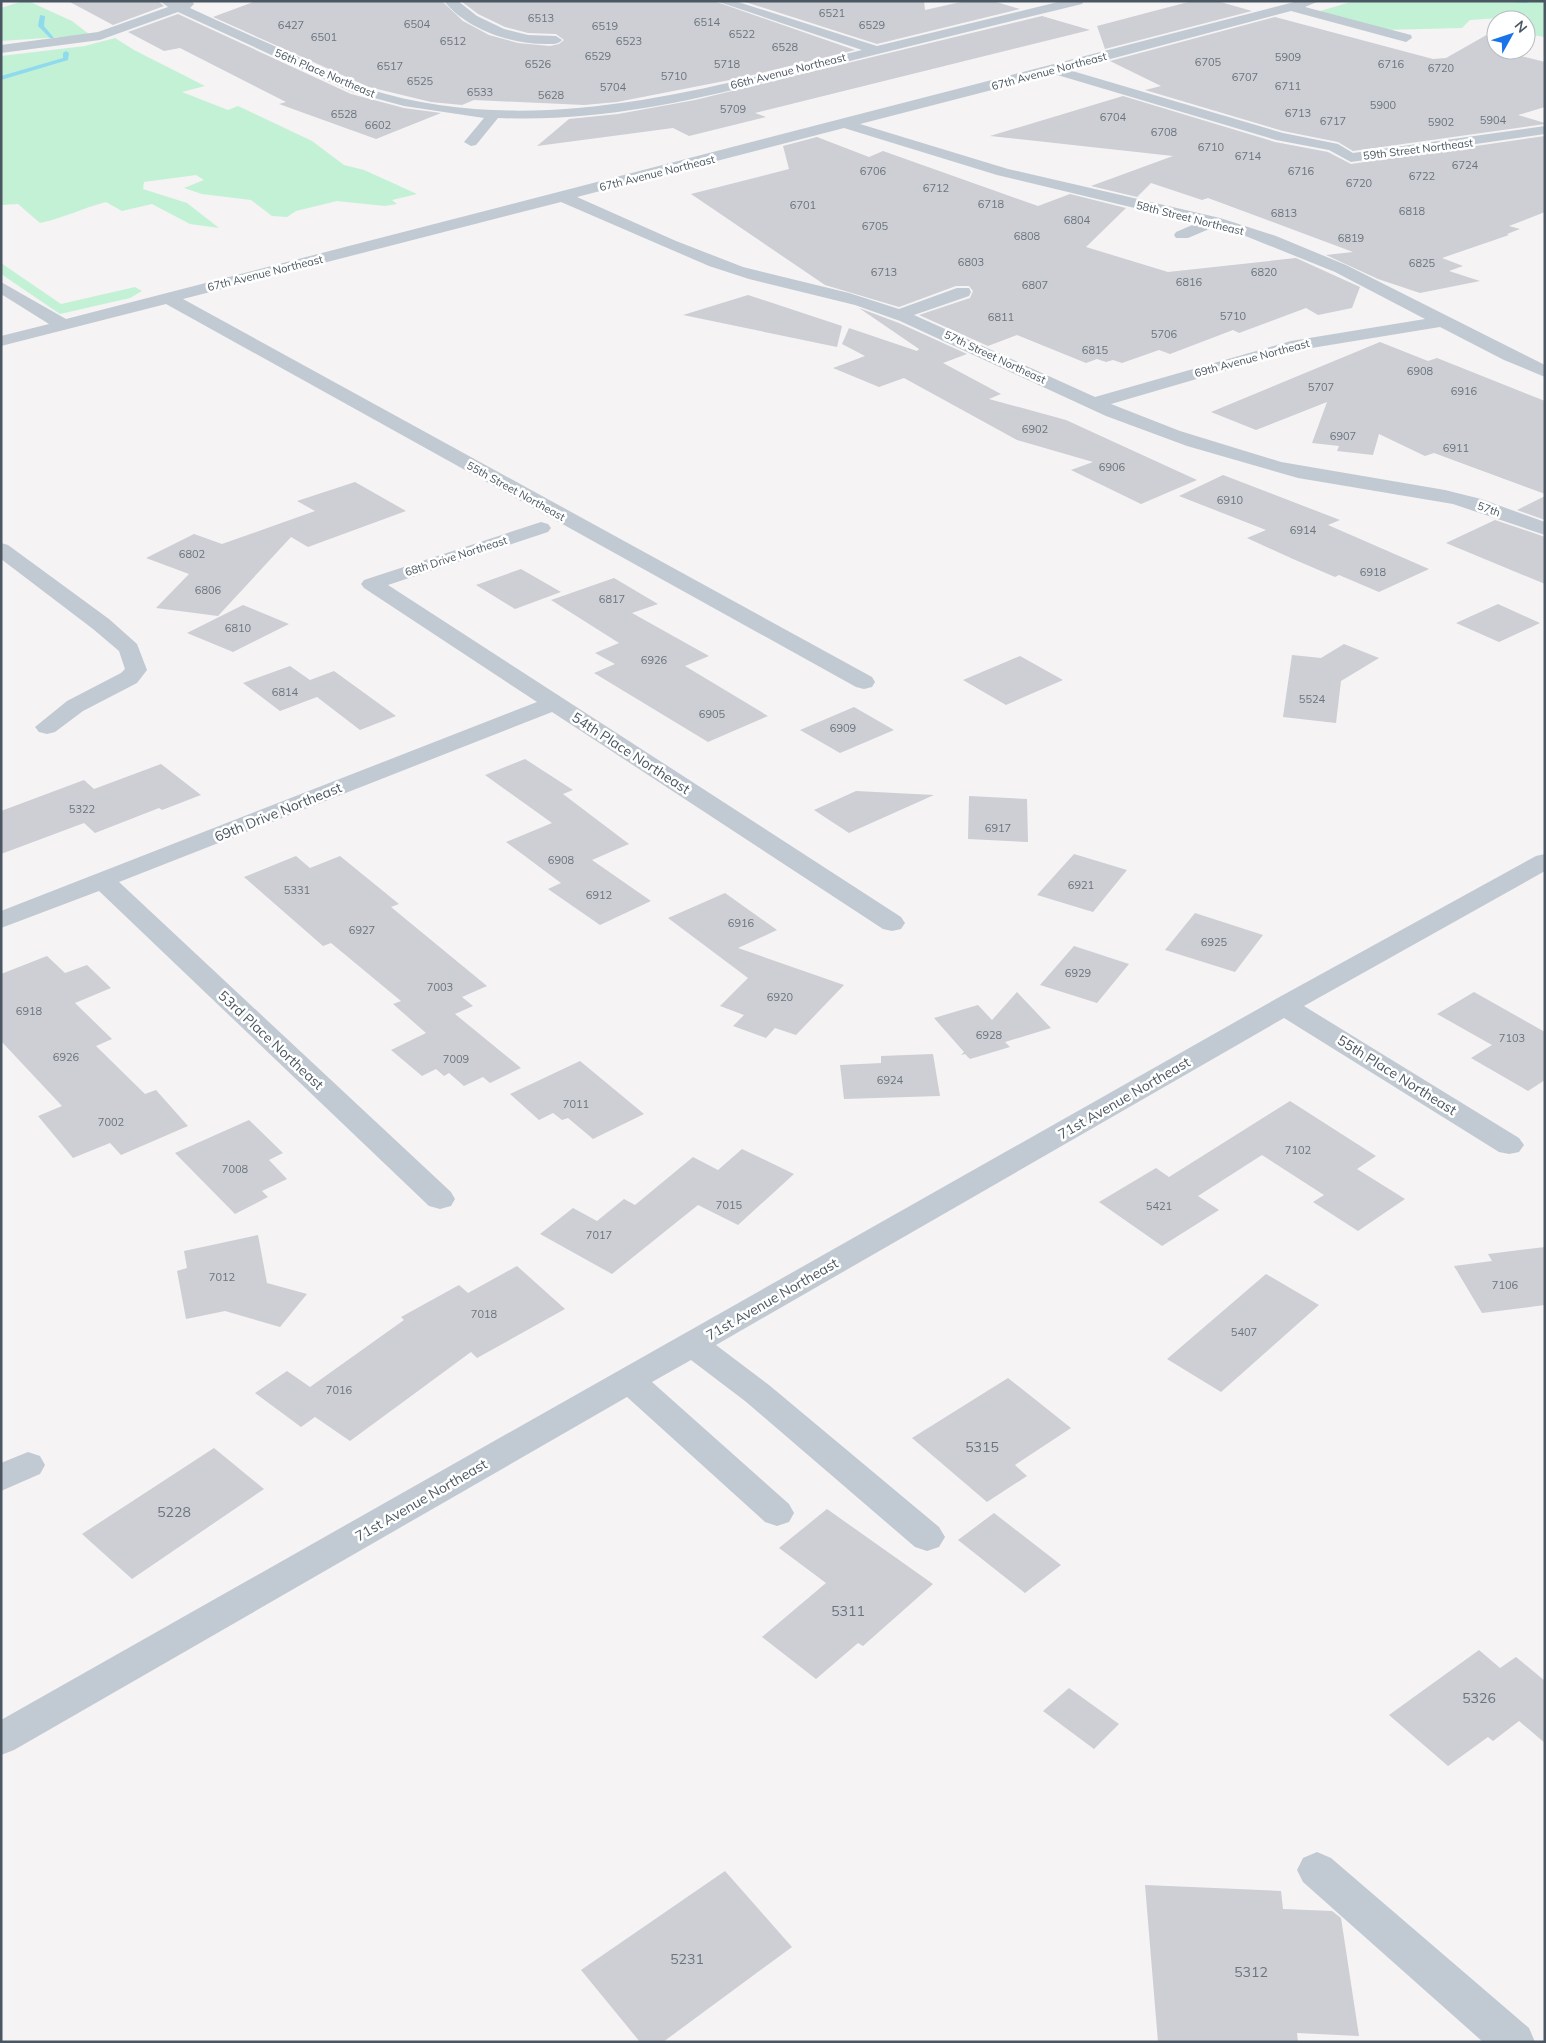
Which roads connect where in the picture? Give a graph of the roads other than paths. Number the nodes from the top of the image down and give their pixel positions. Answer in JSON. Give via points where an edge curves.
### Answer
{"nodes":[{"id":1,"x":166,"y":1,"type":"edge"},
{"id":2,"x":198,"y":1,"type":"edge"},
{"id":3,"x":450,"y":1,"type":"edge"},
{"id":4,"x":722,"y":1,"type":"edge"},
{"id":5,"x":1078,"y":1,"type":"edge"},
{"id":6,"x":1272,"y":1,"type":"edge"},
{"id":7,"x":1313,"y":1,"type":"edge"},
{"id":8,"x":1292,"y":7,"type":"junction"},
{"id":9,"x":179,"y":8,"type":"junction"},
{"id":10,"x":1406,"y":38,"type":"dead end"},
{"id":11,"x":556,"y":40,"type":"dead end"},
{"id":12,"x":1,"y":49,"type":"edge"},
{"id":13,"x":875,"y":50,"type":"junction"},
{"id":14,"x":1054,"y":70,"type":"junction"},
{"id":15,"x":1210,"y":100,"type":"dead end"},
{"id":16,"x":1184,"y":108,"type":"junction"},
{"id":17,"x":494,"y":114,"type":"junction"},
{"id":18,"x":845,"y":124,"type":"junction"},
{"id":19,"x":1543,"y":131,"type":"edge"},
{"id":20,"x":471,"y":142,"type":"dead end"},
{"id":21,"x":563,"y":197,"type":"junction"},
{"id":22,"x":1214,"y":221,"type":"junction"},
{"id":23,"x":1182,"y":235,"type":"dead end"},
{"id":24,"x":1,"y":287,"type":"edge"},
{"id":25,"x":963,"y":292,"type":"dead end"},
{"id":26,"x":168,"y":298,"type":"junction"},
{"id":27,"x":898,"y":315,"type":"junction"},
{"id":28,"x":1443,"y":321,"type":"junction"},
{"id":29,"x":64,"y":325,"type":"junction"},
{"id":30,"x":1,"y":341,"type":"edge"},
{"id":31,"x":1545,"y":372,"type":"edge"},
{"id":32,"x":1094,"y":404,"type":"junction"},
{"id":33,"x":1433,"y":493,"type":"joint"},
{"id":34,"x":540,"y":528,"type":"dead end"},
{"id":35,"x":1545,"y":529,"type":"edge"},
{"id":36,"x":1,"y":549,"type":"edge"},
{"id":37,"x":371,"y":584,"type":"joint"},
{"id":38,"x":864,"y":682,"type":"dead end"},
{"id":39,"x":554,"y":703,"type":"junction"},
{"id":40,"x":47,"y":727,"type":"dead end"},
{"id":41,"x":1545,"y":861,"type":"edge"},
{"id":42,"x":103,"y":881,"type":"junction"},
{"id":43,"x":1,"y":920,"type":"edge"},
{"id":44,"x":892,"y":922,"type":"dead end"},
{"id":45,"x":1284,"y":1006,"type":"junction"},
{"id":46,"x":1509,"y":1145,"type":"dead end"},
{"id":47,"x":440,"y":1199,"type":"dead end"},
{"id":48,"x":692,"y":1344,"type":"junction"},
{"id":49,"x":629,"y":1380,"type":"junction"},
{"id":50,"x":776,"y":1513,"type":"dead end"},
{"id":51,"x":927,"y":1537,"type":"dead end"},
{"id":52,"x":1,"y":1739,"type":"edge"},
{"id":53,"x":1317,"y":1870,"type":"dead end"},
{"id":54,"x":1514,"y":2042,"type":"edge"}],
"edges":[{"from":1,"to":9,"type":"street","name":"56th Place Northeast"},
{"from":2,"to":9,"type":"street"},
{"from":3,"to":11,"type":"street","via":[[473,19],[519,38]]},
{"from":4,"to":13,"type":"street"},
{"from":5,"to":13,"type":"street","name":"66th Avenue Northeast"},
{"from":6,"to":8,"type":"street"},
{"from":7,"to":8,"type":"street","name":"67th Avenue Northeast"},
{"from":8,"to":10,"type":"street"},
{"from":8,"to":14,"type":"street","name":"67th Avenue Northeast"},
{"from":9,"to":12,"type":"street","via":[[100,36]]},
{"from":9,"to":17,"type":"street","name":"56th Place Northeast","via":[[363,91],[436,108]]},
{"from":13,"to":17,"type":"street","name":"66th Avenue Northeast","via":[[651,104],[586,113]]},
{"from":14,"to":16,"type":"street","name":"59th Street Northeast"},
{"from":14,"to":18,"type":"street","name":"67th Avenue Northeast"},
{"from":15,"to":16,"type":"street"},
{"from":16,"to":19,"type":"street","name":"59th Street Northeast","via":[[1281,137],[1333,147],[1351,158]]},
{"from":17,"to":20,"type":"street"},
{"from":18,"to":21,"type":"street","name":"67th Avenue Northeast"},
{"from":18,"to":22,"type":"street","name":"58th Street Northeast","via":[[919,149],[1018,176]]},
{"from":21,"to":26,"type":"street","name":"67th Avenue Northeast"},
{"from":21,"to":27,"type":"street","name":"57th Street Northeast","via":[[738,271],[875,306]]},
{"from":22,"to":23,"type":"street"},
{"from":22,"to":28,"type":"street","name":"58th Street Northeast","via":[[1324,260]]},
{"from":24,"to":29,"type":"street"},
{"from":25,"to":27,"type":"street"},
{"from":26,"to":29,"type":"street","name":"67th Avenue Northeast"},
{"from":26,"to":38,"type":"street","name":"55th Street Northeast"},
{"from":27,"to":32,"type":"street","name":"57th Street Northeast","via":[[994,355]]},
{"from":28,"to":31,"type":"street","name":"58th Street Northeast"},
{"from":28,"to":32,"type":"street","name":"69th Avenue Northeast","via":[[1291,346]]},
{"from":29,"to":30,"type":"street","name":"67th Avenue Northeast"},
{"from":32,"to":33,"type":"street","name":"57th Street Northeast","via":[[1175,436],[1260,463],[1341,480]]},
{"from":33,"to":35,"type":"street","name":"57th","via":[[1483,506]]},
{"from":34,"to":37,"type":"street","name":"68th Drive Northeast"},
{"from":36,"to":40,"type":"street","via":[[101,624],[129,649],[135,666],[136,670],[129,678],[75,706]]},
{"from":37,"to":39,"type":"street","name":"54th Place Northeast"},
{"from":39,"to":42,"type":"street","name":"69th Drive Northeast"},
{"from":39,"to":44,"type":"street","name":"54th Place Northeast"},
{"from":41,"to":45,"type":"street","name":"71st Avenue Northeast"},
{"from":42,"to":43,"type":"street","name":"69th Drive Northeast"},
{"from":42,"to":47,"type":"street","name":"53rd Place Northeast"},
{"from":45,"to":46,"type":"street","name":"55th Place Northeast"},
{"from":45,"to":48,"type":"street","name":"71st Avenue Northeast"},
{"from":48,"to":49,"type":"street","name":"71st Avenue Northeast"},
{"from":48,"to":51,"type":"street","via":[[757,1393]]},
{"from":49,"to":50,"type":"street"},
{"from":49,"to":52,"type":"street","name":"71st Avenue Northeast"},
{"from":53,"to":54,"type":"street"}]}
